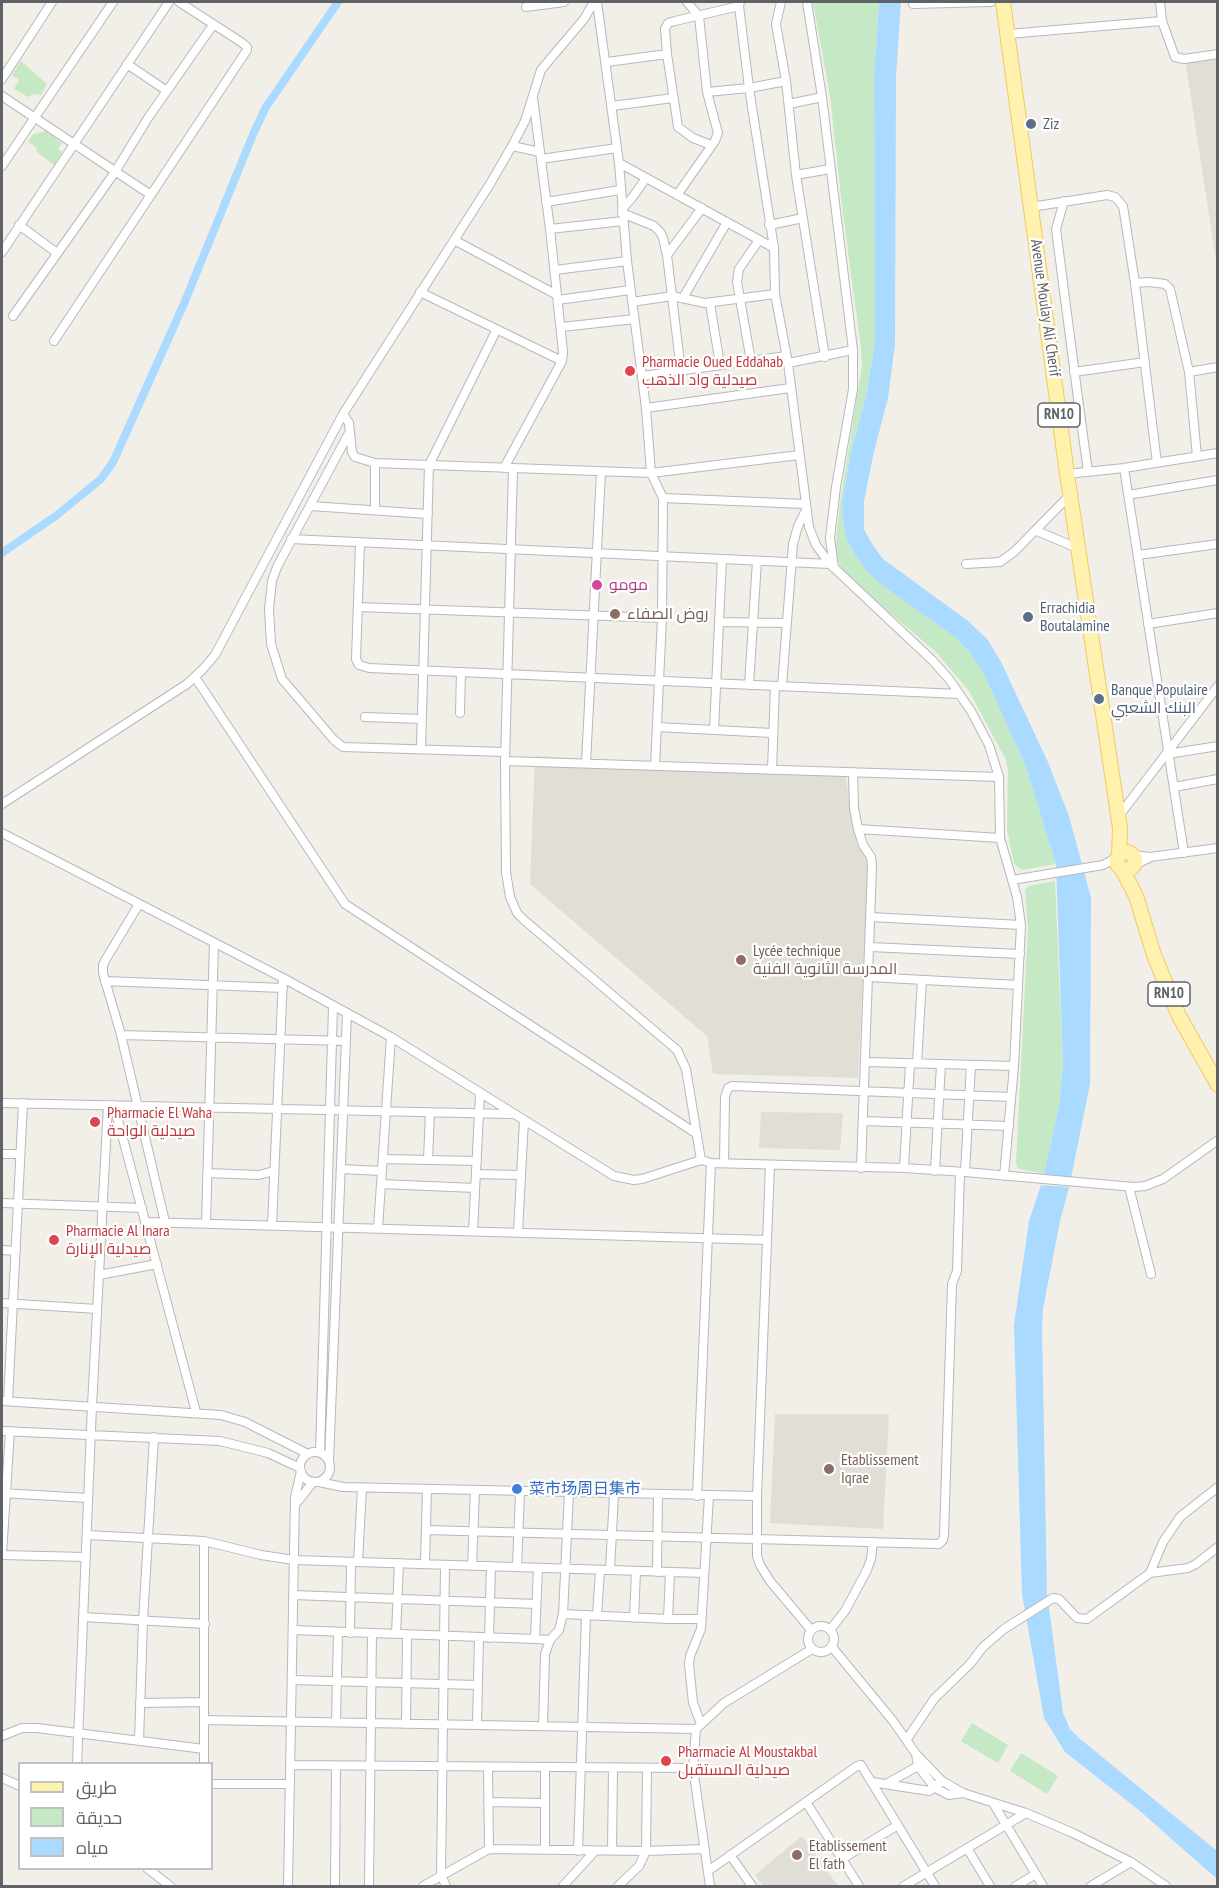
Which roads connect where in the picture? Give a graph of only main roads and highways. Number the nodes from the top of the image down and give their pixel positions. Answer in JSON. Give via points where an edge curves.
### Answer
{"nodes":[{"id":1,"x":1004,"y":2,"type":"edge"},
{"id":2,"x":1218,"y":1086,"type":"edge"}],
"edges":[{"from":1,"to":2,"type":"main road","name":"Avenue Moulay Ali Cherif","number":"RN10","via":[[1077,548],[1119,823],[1154,955],[1179,1016]]}]}
